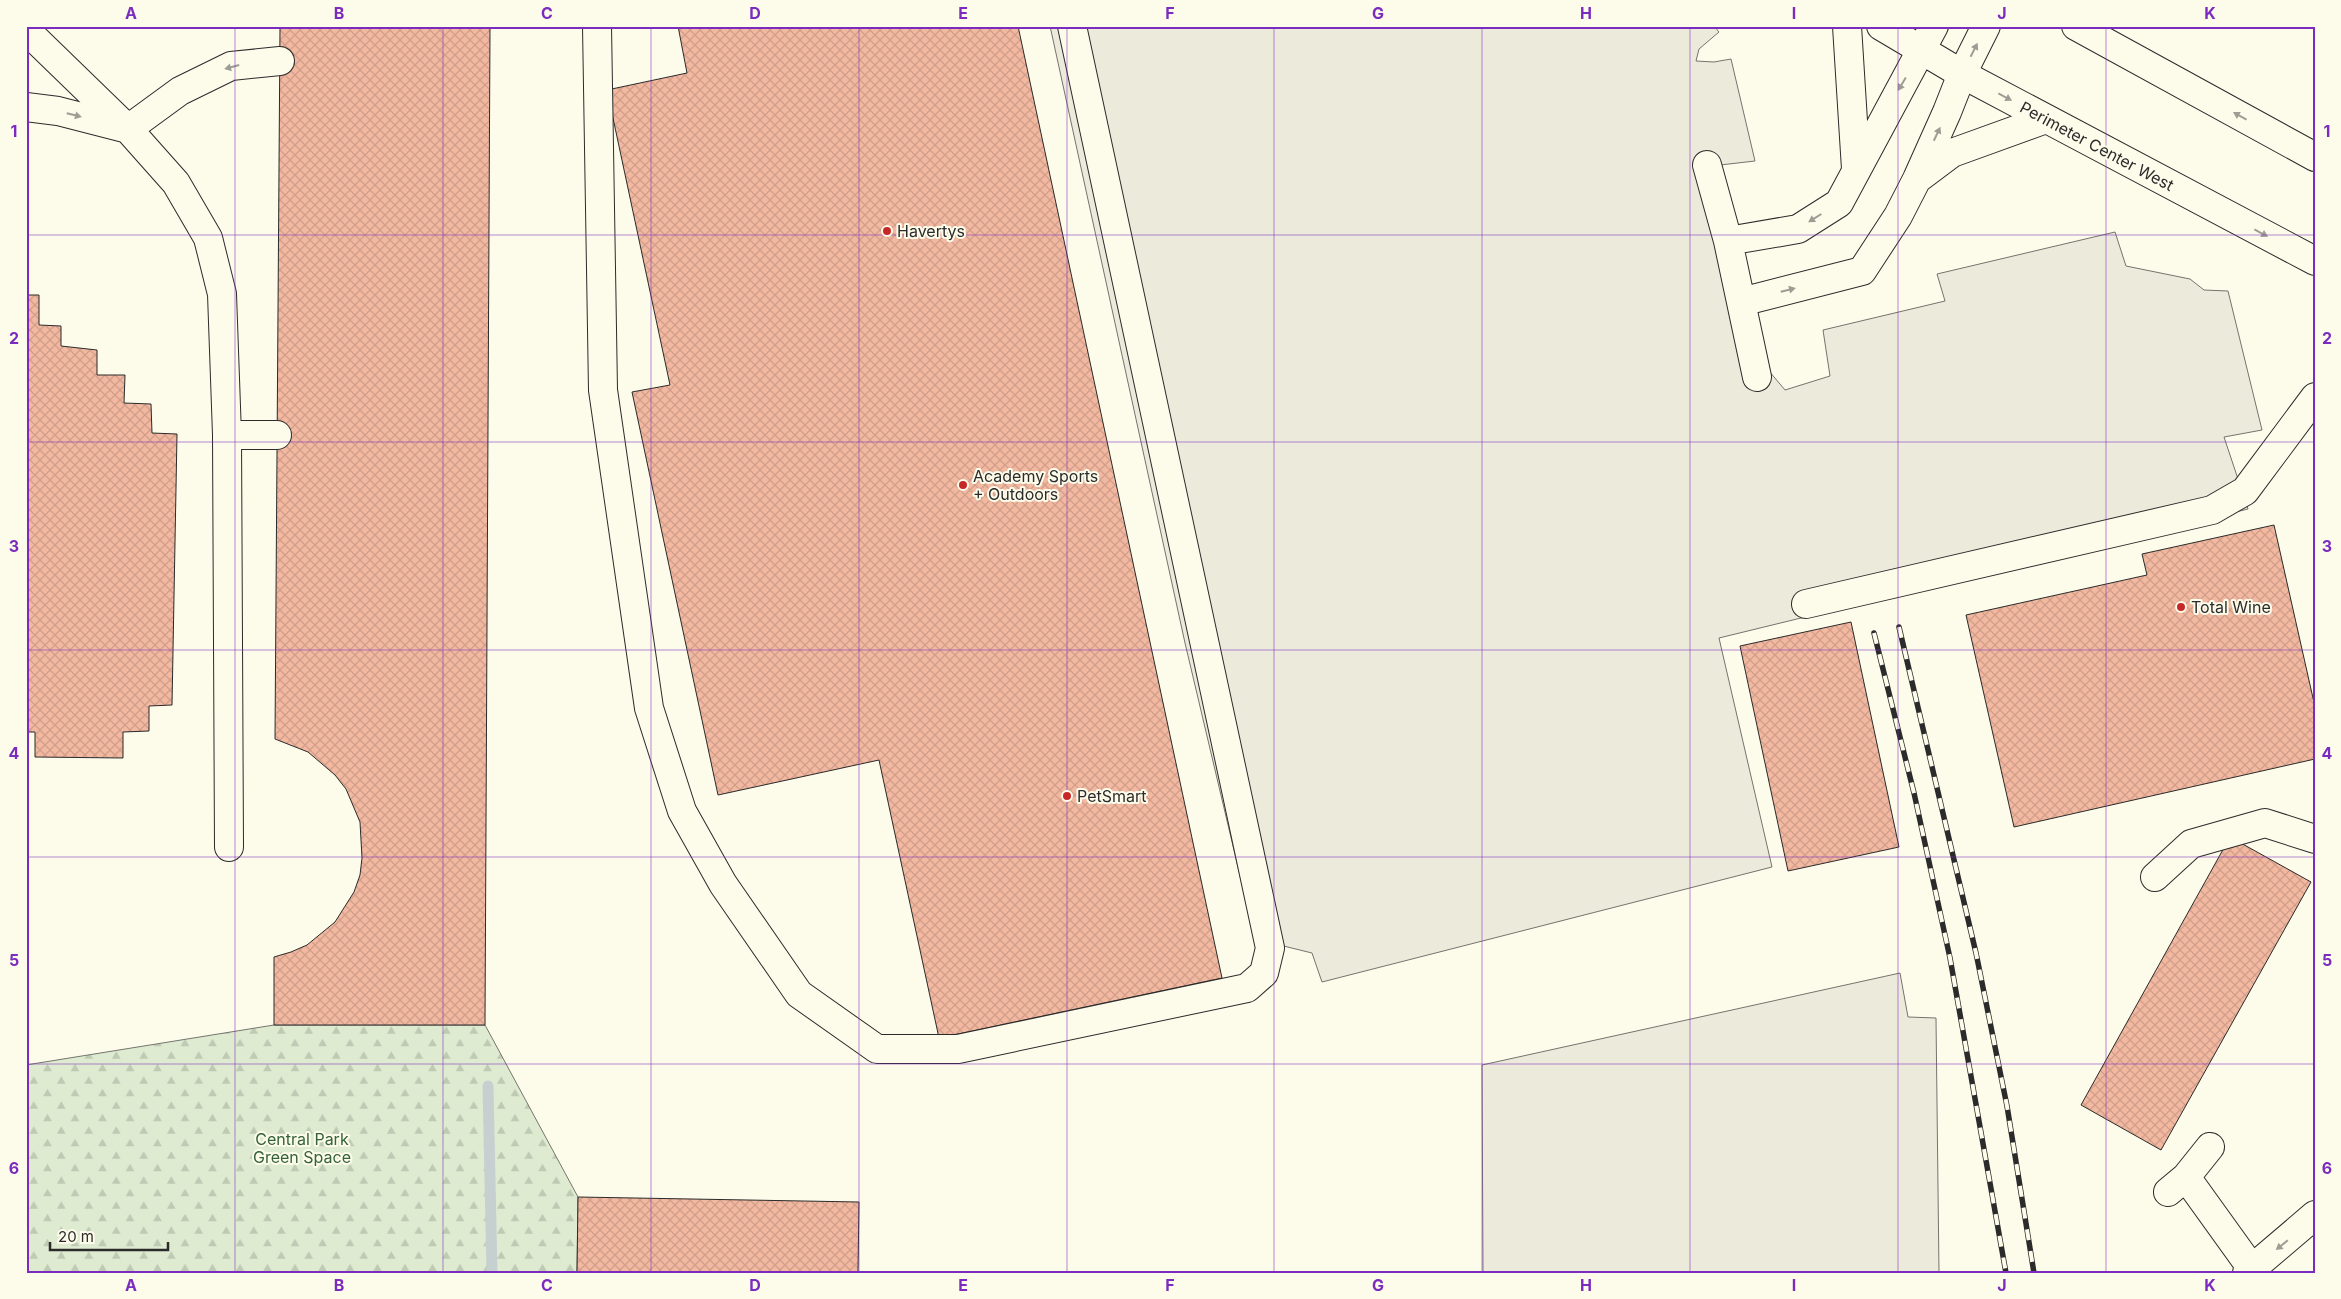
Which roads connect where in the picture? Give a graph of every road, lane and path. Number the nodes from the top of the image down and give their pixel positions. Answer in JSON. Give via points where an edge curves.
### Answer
{"nodes":[{"id":1,"x":596,"y":26,"type":"edge"},
{"id":2,"x":1072,"y":26,"type":"edge"},
{"id":3,"x":1847,"y":26,"type":"edge"},
{"id":4,"x":1881,"y":26,"type":"edge"},
{"id":5,"x":1934,"y":26,"type":"edge"},
{"id":6,"x":1986,"y":26,"type":"edge"},
{"id":7,"x":2076,"y":26,"type":"edge"},
{"id":8,"x":26,"y":30,"type":"edge"},
{"id":9,"x":1922,"y":50,"type":"junction"},
{"id":10,"x":280,"y":61,"type":"dead end"},
{"id":11,"x":1962,"y":74,"type":"junction"},
{"id":12,"x":26,"y":107,"type":"edge"},
{"id":13,"x":2046,"y":119,"type":"junction"},
{"id":14,"x":128,"y":129,"type":"junction"},
{"id":15,"x":2315,"y":157,"type":"edge"},
{"id":16,"x":1707,"y":165,"type":"dead end"},
{"id":17,"x":1856,"y":170,"type":"junction"},
{"id":18,"x":1917,"y":179,"type":"junction"},
{"id":19,"x":1728,"y":241,"type":"junction"},
{"id":20,"x":2315,"y":261,"type":"edge"},
{"id":21,"x":1741,"y":302,"type":"junction"},
{"id":22,"x":1757,"y":377,"type":"dead end"},
{"id":23,"x":2315,"y":397,"type":"edge"},
{"id":24,"x":226,"y":435,"type":"junction"},
{"id":25,"x":277,"y":435,"type":"dead end"},
{"id":26,"x":1806,"y":604,"type":"dead end"},
{"id":27,"x":2315,"y":839,"type":"edge"},
{"id":28,"x":229,"y":847,"type":"dead end"},
{"id":29,"x":2155,"y":877,"type":"dead end"},
{"id":30,"x":2210,"y":1147,"type":"dead end"},
{"id":31,"x":2315,"y":1215,"type":"edge"},
{"id":32,"x":2251,"y":1272,"type":"edge"}],
"edges":[{"from":1,"to":2,"type":"main road","via":[[603,390],[649,708],[682,812],[723,884],[798,994],[876,1049],[958,1049],[1247,988],[1264,973],[1270,948]]},
{"from":3,"to":17,"type":"main road"},
{"from":4,"to":9,"type":"main road","name":"Perimeter Center West"},
{"from":5,"to":9,"type":"main road"},
{"from":11,"to":6,"type":"main road","one_way":true},
{"from":15,"to":7,"type":"main road","one_way":true},
{"from":8,"to":14,"type":"main road"},
{"from":9,"to":11,"type":"main road","name":"Perimeter Center West"},
{"from":9,"to":17,"type":"main road","one_way":true},
{"from":10,"to":14,"type":"main road","one_way":true,"via":[[231,66],[180,92]]},
{"from":11,"to":13,"type":"main road","name":"Perimeter Center West","one_way":true},
{"from":18,"to":11,"type":"main road","one_way":true},
{"from":12,"to":14,"type":"main road","one_way":true,"via":[[58,111]]},
{"from":13,"to":18,"type":"main road","via":[[1952,152]]},
{"from":13,"to":20,"type":"main road","name":"Perimeter Center West","one_way":true},
{"from":14,"to":24,"type":"main road","via":[[176,183],[208,238],[222,294]]},
{"from":16,"to":19,"type":"main road"},
{"from":17,"to":19,"type":"main road","one_way":true,"via":[[1839,203],[1798,229]]},
{"from":21,"to":18,"type":"main road","one_way":true,"via":[[1862,271],[1898,216]]},
{"from":19,"to":21,"type":"main road"},
{"from":21,"to":22,"type":"main road"},
{"from":23,"to":26,"type":"main road","via":[[2245,491],[2212,510]]},
{"from":24,"to":25,"type":"main road"},
{"from":24,"to":28,"type":"main road"},
{"from":27,"to":29,"type":"main road","via":[[2265,823],[2191,844]]},
{"from":30,"to":32,"type":"main road","via":[[2177,1185]]},
{"from":31,"to":32,"type":"main road","one_way":true}]}
